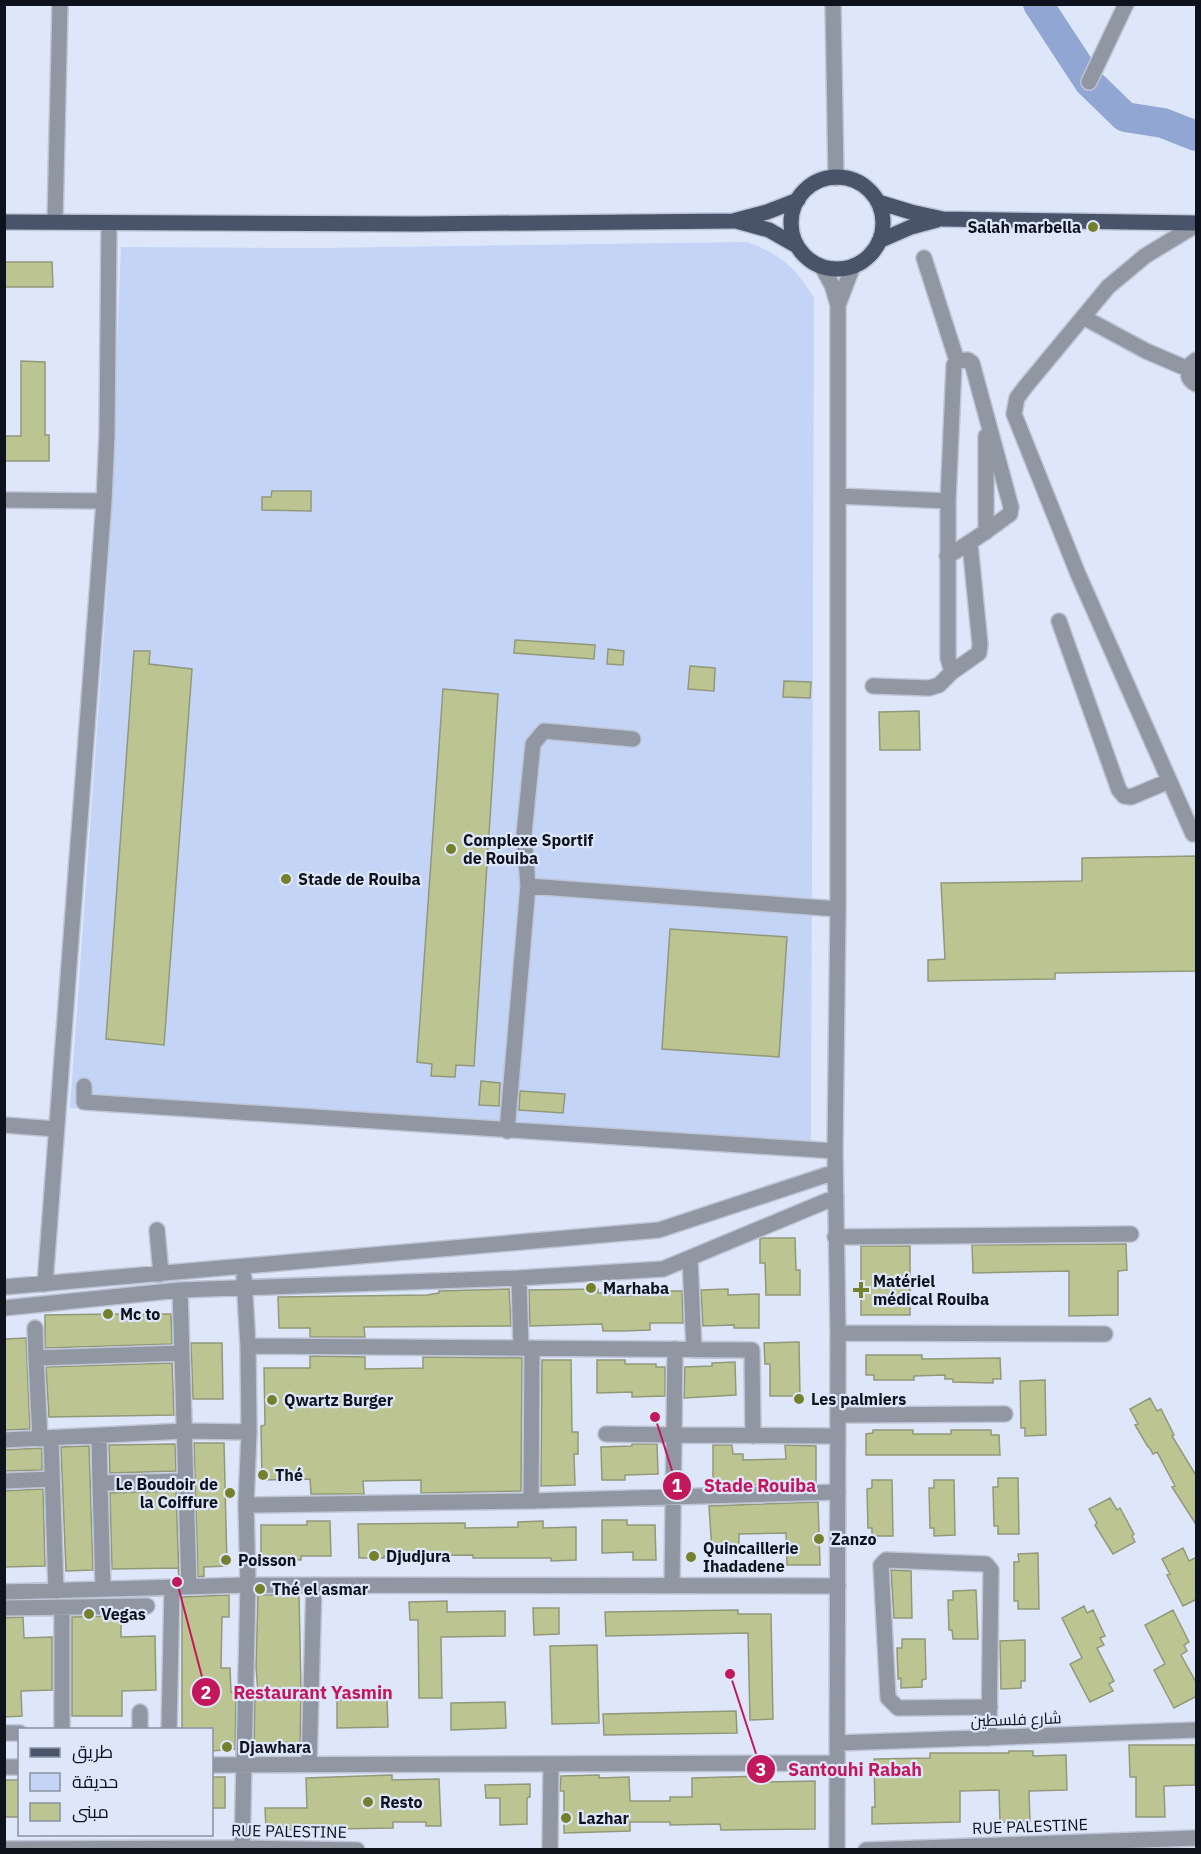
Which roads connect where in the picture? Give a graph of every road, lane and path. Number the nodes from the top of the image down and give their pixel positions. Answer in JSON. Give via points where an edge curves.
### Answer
{"nodes":[{"id":1,"x":60,"y":4,"type":"edge"},
{"id":2,"x":833,"y":4,"type":"edge"},
{"id":3,"x":1126,"y":4,"type":"edge"},
{"id":4,"x":1089,"y":82,"type":"dead end"},
{"id":5,"x":836,"y":178,"type":"junction"},
{"id":6,"x":798,"y":200,"type":"junction"},
{"id":7,"x":878,"y":202,"type":"junction"},
{"id":8,"x":943,"y":219,"type":"junction"},
{"id":9,"x":733,"y":221,"type":"junction"},
{"id":10,"x":4,"y":222,"type":"edge"},
{"id":11,"x":55,"y":222,"type":"junction"},
{"id":12,"x":109,"y":223,"type":"junction"},
{"id":13,"x":1197,"y":224,"type":"edge"},
{"id":14,"x":879,"y":241,"type":"junction"},
{"id":15,"x":797,"y":246,"type":"junction"},
{"id":16,"x":924,"y":258,"type":"dead end"},
{"id":17,"x":853,"y":266,"type":"junction"},
{"id":18,"x":822,"y":267,"type":"junction"},
{"id":19,"x":838,"y":305,"type":"junction"},
{"id":20,"x":1083,"y":317,"type":"junction"},
{"id":21,"x":957,"y":361,"type":"junction"},
{"id":22,"x":1192,"y":365,"type":"edge"},
{"id":23,"x":1196,"y":385,"type":"edge"},
{"id":24,"x":987,"y":418,"type":"junction"},
{"id":25,"x":838,"y":496,"type":"junction"},
{"id":26,"x":4,"y":500,"type":"edge"},
{"id":27,"x":104,"y":501,"type":"junction"},
{"id":28,"x":948,"y":501,"type":"junction"},
{"id":29,"x":986,"y":532,"type":"junction"},
{"id":30,"x":970,"y":544,"type":"junction"},
{"id":31,"x":947,"y":556,"type":"junction"},
{"id":32,"x":1059,"y":621,"type":"dead end"},
{"id":33,"x":952,"y":672,"type":"junction"},
{"id":34,"x":873,"y":686,"type":"dead end"},
{"id":35,"x":633,"y":739,"type":"dead end"},
{"id":36,"x":1169,"y":781,"type":"junction"},
{"id":37,"x":1195,"y":834,"type":"edge"},
{"id":38,"x":528,"y":886,"type":"junction"},
{"id":39,"x":838,"y":909,"type":"junction"},
{"id":40,"x":84,"y":1086,"type":"dead end"},
{"id":41,"x":4,"y":1125,"type":"edge"},
{"id":42,"x":56,"y":1129,"type":"junction"},
{"id":43,"x":507,"y":1131,"type":"junction"},
{"id":44,"x":834,"y":1151,"type":"junction"},
{"id":45,"x":835,"y":1172,"type":"junction"},
{"id":46,"x":836,"y":1197,"type":"junction"},
{"id":47,"x":157,"y":1230,"type":"dead end"},
{"id":48,"x":1131,"y":1234,"type":"dead end"},
{"id":49,"x":835,"y":1237,"type":"junction"},
{"id":50,"x":690,"y":1258,"type":"junction"},
{"id":51,"x":242,"y":1267,"type":"junction"},
{"id":52,"x":161,"y":1274,"type":"junction"},
{"id":53,"x":519,"y":1278,"type":"junction"},
{"id":54,"x":45,"y":1284,"type":"junction"},
{"id":55,"x":246,"y":1286,"type":"junction"},
{"id":56,"x":4,"y":1287,"type":"edge"},
{"id":57,"x":180,"y":1290,"type":"junction"},
{"id":58,"x":4,"y":1308,"type":"edge"},
{"id":59,"x":34,"y":1328,"type":"dead end"},
{"id":60,"x":838,"y":1333,"type":"junction"},
{"id":61,"x":1105,"y":1334,"type":"dead end"},
{"id":62,"x":248,"y":1346,"type":"junction"},
{"id":63,"x":526,"y":1348,"type":"junction"},
{"id":64,"x":675,"y":1350,"type":"junction"},
{"id":65,"x":694,"y":1350,"type":"junction"},
{"id":66,"x":182,"y":1353,"type":"junction"},
{"id":67,"x":36,"y":1358,"type":"junction"},
{"id":68,"x":1005,"y":1414,"type":"dead end"},
{"id":69,"x":838,"y":1415,"type":"junction"},
{"id":70,"x":185,"y":1431,"type":"junction"},
{"id":71,"x":249,"y":1432,"type":"junction"},
{"id":72,"x":606,"y":1434,"type":"dead end"},
{"id":73,"x":674,"y":1435,"type":"junction"},
{"id":74,"x":99,"y":1436,"type":"junction"},
{"id":75,"x":753,"y":1436,"type":"junction"},
{"id":76,"x":838,"y":1436,"type":"junction"},
{"id":77,"x":45,"y":1439,"type":"junction"},
{"id":78,"x":4,"y":1440,"type":"edge"},
{"id":79,"x":52,"y":1479,"type":"junction"},
{"id":80,"x":4,"y":1481,"type":"edge"},
{"id":81,"x":185,"y":1481,"type":"junction"},
{"id":82,"x":100,"y":1484,"type":"junction"},
{"id":83,"x":838,"y":1492,"type":"junction"},
{"id":84,"x":672,"y":1498,"type":"junction"},
{"id":85,"x":531,"y":1501,"type":"junction"},
{"id":86,"x":246,"y":1505,"type":"junction"},
{"id":87,"x":248,"y":1585,"type":"junction"},
{"id":88,"x":314,"y":1585,"type":"junction"},
{"id":89,"x":672,"y":1585,"type":"junction"},
{"id":90,"x":838,"y":1586,"type":"junction"},
{"id":91,"x":172,"y":1587,"type":"junction"},
{"id":92,"x":189,"y":1587,"type":"junction"},
{"id":93,"x":103,"y":1589,"type":"junction"},
{"id":94,"x":56,"y":1591,"type":"junction"},
{"id":95,"x":4,"y":1592,"type":"edge"},
{"id":96,"x":147,"y":1606,"type":"dead end"},
{"id":97,"x":62,"y":1607,"type":"junction"},
{"id":98,"x":4,"y":1608,"type":"edge"},
{"id":99,"x":990,"y":1707,"type":"junction"},
{"id":100,"x":140,"y":1712,"type":"dead end"},
{"id":101,"x":62,"y":1728,"type":"edge"},
{"id":102,"x":140,"y":1728,"type":"edge"},
{"id":103,"x":169,"y":1728,"type":"edge"},
{"id":104,"x":1197,"y":1730,"type":"edge"},
{"id":105,"x":989,"y":1738,"type":"junction"},
{"id":106,"x":837,"y":1743,"type":"junction"},
{"id":107,"x":837,"y":1763,"type":"junction"},
{"id":108,"x":309,"y":1764,"type":"junction"},
{"id":109,"x":213,"y":1765,"type":"edge"},
{"id":110,"x":243,"y":1765,"type":"junction"},
{"id":111,"x":551,"y":1765,"type":"junction"},
{"id":112,"x":1197,"y":1838,"type":"edge"},
{"id":113,"x":4,"y":1849,"type":"edge"},
{"id":114,"x":242,"y":1849,"type":"edge"},
{"id":115,"x":357,"y":1850,"type":"edge"},
{"id":116,"x":550,"y":1850,"type":"edge"},
{"id":117,"x":837,"y":1850,"type":"edge"},
{"id":118,"x":866,"y":1850,"type":"edge"}],
"edges":[{"from":1,"to":11,"type":"street"},
{"from":2,"to":5,"type":"street"},
{"from":3,"to":4,"type":"street"},
{"from":5,"to":6,"type":"main road","via":[[814,184]]},
{"from":5,"to":7,"type":"main road","via":[[861,184]]},
{"from":6,"to":9,"type":"main road"},
{"from":6,"to":15,"type":"main road","via":[[791,223]]},
{"from":7,"to":8,"type":"main road"},
{"from":7,"to":14,"type":"main road","via":[[883,228]]},
{"from":8,"to":13,"type":"main road"},
{"from":8,"to":14,"type":"main road","via":[[910,227]]},
{"from":9,"to":12,"type":"main road"},
{"from":9,"to":15,"type":"main road","via":[[769,230]]},
{"from":10,"to":11,"type":"main road"},
{"from":11,"to":12,"type":"main road"},
{"from":12,"to":27,"type":"street"},
{"from":13,"to":20,"type":"street","via":[[1145,256],[1108,287]]},
{"from":14,"to":17,"type":"main road","via":[[868,256]]},
{"from":15,"to":18,"type":"main road","via":[[803,255]]},
{"from":16,"to":21,"type":"street"},
{"from":17,"to":18,"type":"main road"},
{"from":17,"to":19,"type":"street"},
{"from":18,"to":19,"type":"street"},
{"from":19,"to":25,"type":"street"},
{"from":20,"to":22,"type":"street","via":[[1146,351]]},
{"from":20,"to":36,"type":"street","via":[[1017,398],[1014,414],[1078,574]]},
{"from":21,"to":24,"type":"street","via":[[972,363]]},
{"from":21,"to":28,"type":"street"},
{"from":22,"to":23,"type":"street","via":[[1188,375]]},
{"from":24,"to":29,"type":"street"},
{"from":24,"to":29,"type":"street","via":[[1011,507],[1010,514]]},
{"from":25,"to":28,"type":"street"},
{"from":25,"to":39,"type":"street"},
{"from":26,"to":27,"type":"street"},
{"from":27,"to":42,"type":"street"},
{"from":28,"to":31,"type":"street"},
{"from":29,"to":30,"type":"street"},
{"from":30,"to":31,"type":"street"},
{"from":30,"to":33,"type":"street","via":[[979,652]]},
{"from":31,"to":33,"type":"street","via":[[948,658]]},
{"from":32,"to":36,"type":"street","via":[[1119,790],[1131,797]]},
{"from":33,"to":34,"type":"street","via":[[939,685],[929,688]]},
{"from":35,"to":38,"type":"street","via":[[544,731],[533,744],[524,834]]},
{"from":36,"to":37,"type":"street"},
{"from":38,"to":39,"type":"street"},
{"from":38,"to":43,"type":"street"},
{"from":39,"to":44,"type":"street"},
{"from":40,"to":43,"type":"street","via":[[84,1102]]},
{"from":41,"to":42,"type":"street"},
{"from":42,"to":54,"type":"street"},
{"from":43,"to":44,"type":"street"},
{"from":44,"to":45,"type":"street"},
{"from":45,"to":46,"type":"street"},
{"from":45,"to":51,"type":"street","via":[[659,1230]]},
{"from":46,"to":49,"type":"street"},
{"from":46,"to":50,"type":"street"},
{"from":47,"to":52,"type":"street"},
{"from":48,"to":49,"type":"street"},
{"from":49,"to":60,"type":"street"},
{"from":50,"to":53,"type":"street","via":[[663,1269]]},
{"from":50,"to":65,"type":"street"},
{"from":51,"to":52,"type":"street"},
{"from":51,"to":55,"type":"street"},
{"from":52,"to":54,"type":"street"},
{"from":53,"to":55,"type":"street"},
{"from":53,"to":63,"type":"street"},
{"from":54,"to":56,"type":"street"},
{"from":55,"to":57,"type":"street"},
{"from":55,"to":62,"type":"street"},
{"from":57,"to":58,"type":"street"},
{"from":57,"to":66,"type":"street"},
{"from":59,"to":67,"type":"street"},
{"from":60,"to":61,"type":"street"},
{"from":60,"to":69,"type":"street"},
{"from":62,"to":63,"type":"street"},
{"from":62,"to":71,"type":"street"},
{"from":63,"to":64,"type":"street"},
{"from":63,"to":85,"type":"street"},
{"from":64,"to":65,"type":"street"},
{"from":64,"to":73,"type":"street"},
{"from":65,"to":75,"type":"street","via":[[752,1350]]},
{"from":66,"to":67,"type":"street"},
{"from":66,"to":70,"type":"street"},
{"from":67,"to":77,"type":"street"},
{"from":68,"to":69,"type":"street"},
{"from":69,"to":76,"type":"street"},
{"from":70,"to":71,"type":"street"},
{"from":70,"to":74,"type":"street"},
{"from":70,"to":81,"type":"street"},
{"from":71,"to":86,"type":"street"},
{"from":72,"to":73,"type":"street"},
{"from":73,"to":75,"type":"street"},
{"from":73,"to":84,"type":"street"},
{"from":74,"to":77,"type":"street"},
{"from":74,"to":82,"type":"street"},
{"from":75,"to":76,"type":"street"},
{"from":76,"to":83,"type":"street"},
{"from":77,"to":78,"type":"street"},
{"from":77,"to":79,"type":"street"},
{"from":79,"to":80,"type":"street"},
{"from":79,"to":94,"type":"street"},
{"from":81,"to":82,"type":"street"},
{"from":81,"to":92,"type":"street"},
{"from":82,"to":93,"type":"street"},
{"from":83,"to":84,"type":"street"},
{"from":83,"to":90,"type":"street"},
{"from":84,"to":85,"type":"street"},
{"from":84,"to":89,"type":"street"},
{"from":85,"to":86,"type":"street"},
{"from":86,"to":87,"type":"street"},
{"from":87,"to":88,"type":"street"},
{"from":87,"to":92,"type":"street"},
{"from":87,"to":110,"type":"street"},
{"from":88,"to":89,"type":"street"},
{"from":88,"to":108,"type":"street"},
{"from":89,"to":90,"type":"street"},
{"from":90,"to":106,"type":"street"},
{"from":91,"to":92,"type":"street"},
{"from":91,"to":93,"type":"street"},
{"from":91,"to":103,"type":"street"},
{"from":93,"to":94,"type":"street"},
{"from":94,"to":95,"type":"street"},
{"from":96,"to":97,"type":"street"},
{"from":97,"to":98,"type":"street"},
{"from":97,"to":101,"type":"street"},
{"from":99,"to":99,"type":"street","via":[[991,1569],[986,1564],[886,1560],[881,1566],[888,1698],[898,1708]]},
{"from":99,"to":105,"type":"street"},
{"from":100,"to":102,"type":"street"},
{"from":104,"to":105,"type":"street","name":"شارع فلسطين"},
{"from":105,"to":106,"type":"street","name":"شارع فلسطين"},
{"from":106,"to":107,"type":"street"},
{"from":107,"to":111,"type":"street"},
{"from":107,"to":117,"type":"street"},
{"from":108,"to":110,"type":"street"},
{"from":108,"to":111,"type":"street"},
{"from":109,"to":110,"type":"street"},
{"from":110,"to":114,"type":"street"},
{"from":111,"to":116,"type":"street"},
{"from":112,"to":118,"type":"street","name":"RUE PALESTINE"},
{"from":113,"to":114,"type":"street","name":"RUE PALESTINE"},
{"from":114,"to":115,"type":"street","name":"RUE PALESTINE"}]}
